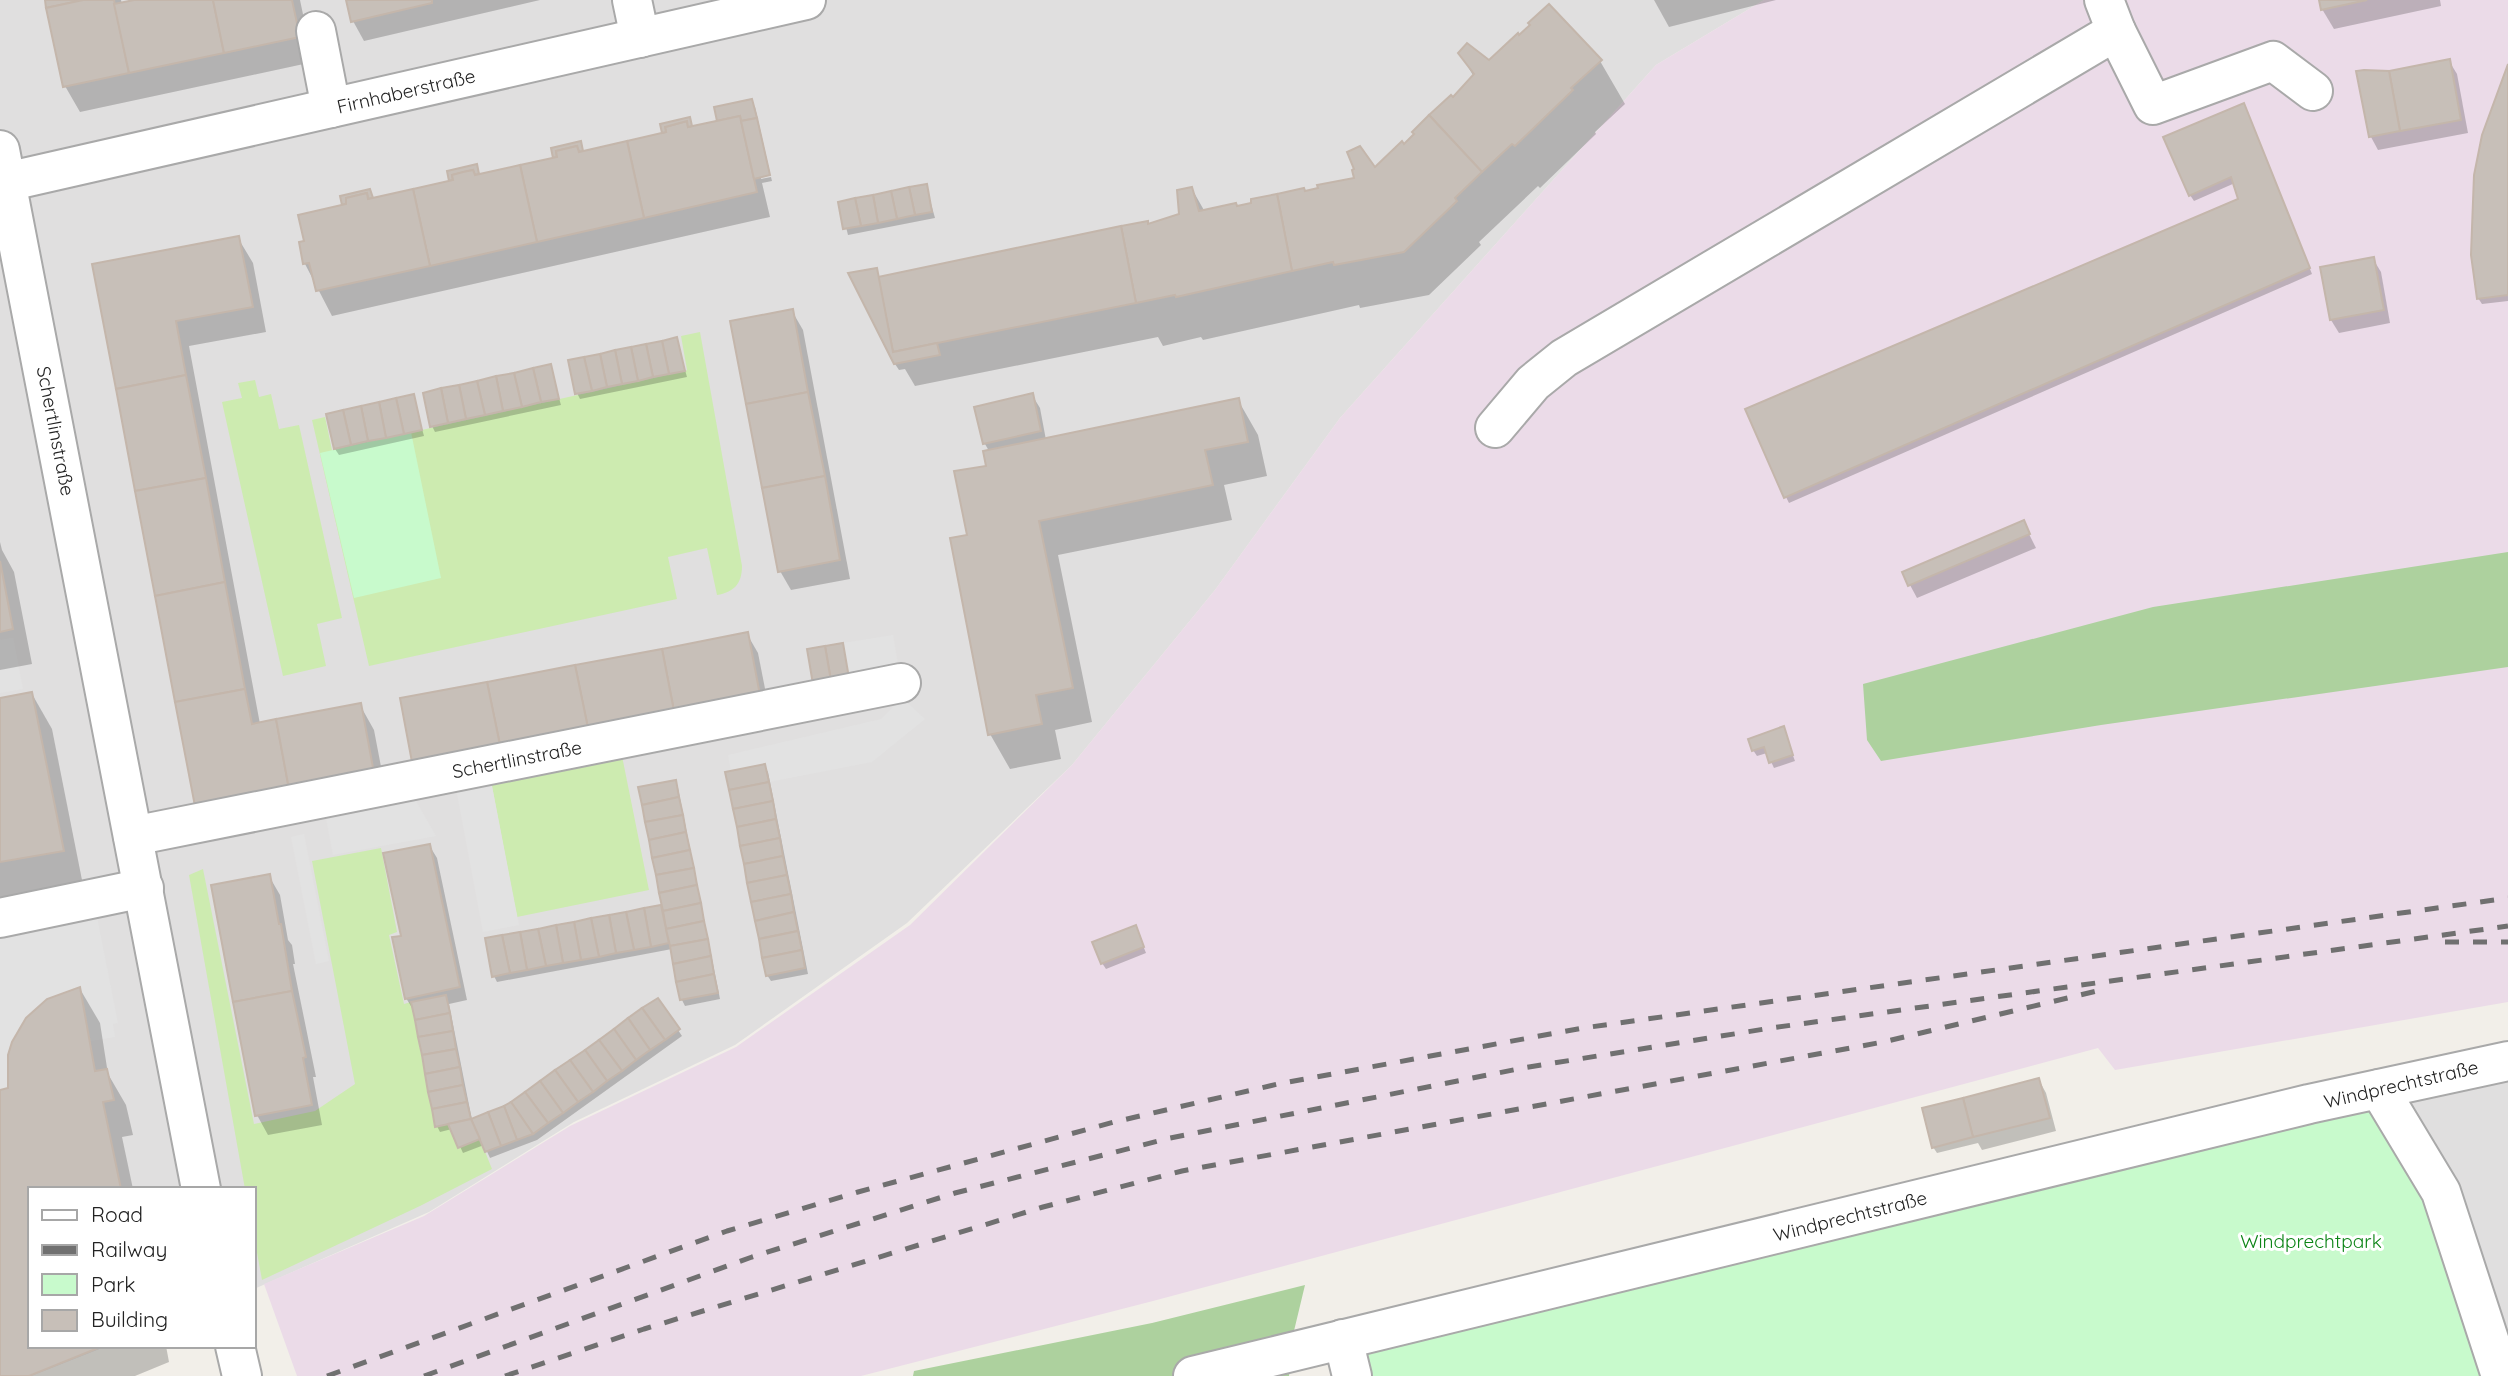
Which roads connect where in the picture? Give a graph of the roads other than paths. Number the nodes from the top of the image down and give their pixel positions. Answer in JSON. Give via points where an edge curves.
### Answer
{"nodes":[{"id":1,"x":632,"y":0,"type":"edge"},
{"id":2,"x":806,"y":0,"type":"edge"},
{"id":3,"x":2110,"y":15,"type":"edge"},
{"id":4,"x":316,"y":31,"type":"dead end"},
{"id":5,"x":640,"y":38,"type":"junction"},
{"id":6,"x":2313,"y":91,"type":"dead end"},
{"id":7,"x":331,"y":108,"type":"junction"},
{"id":8,"x":3,"y":166,"type":"edge"},
{"id":9,"x":1495,"y":428,"type":"dead end"},
{"id":10,"x":901,"y":683,"type":"dead end"},
{"id":11,"x":134,"y":836,"type":"junction"},
{"id":12,"x":144,"y":888,"type":"junction"},
{"id":13,"x":0,"y":918,"type":"edge"},
{"id":14,"x":2508,"y":1061,"type":"edge"},
{"id":15,"x":2379,"y":1089,"type":"junction"},
{"id":16,"x":201,"y":1187,"type":"edge"},
{"id":17,"x":1343,"y":1339,"type":"junction"},
{"id":18,"x":235,"y":1348,"type":"edge"},
{"id":19,"x":242,"y":1376,"type":"edge"},
{"id":20,"x":1193,"y":1376,"type":"edge"},
{"id":21,"x":1352,"y":1376,"type":"edge"},
{"id":22,"x":2501,"y":1376,"type":"edge"}],
"edges":[{"from":1,"to":5,"type":"street"},
{"from":2,"to":5,"type":"street","name":"Firnhaberstraße"},
{"from":3,"to":6,"type":"street","via":[[2153,105],[2273,61]]},
{"from":3,"to":9,"type":"street","via":[[1564,358],[1533,383]]},
{"from":4,"to":7,"type":"street"},
{"from":5,"to":7,"type":"street","name":"Firnhaberstraße"},
{"from":7,"to":8,"type":"street","name":"Firnhaberstraße"},
{"from":8,"to":11,"type":"street","name":"Schertlinstraße"},
{"from":10,"to":11,"type":"street","name":"Schertlinstraße"},
{"from":11,"to":12,"type":"street","name":"Schertlinstraße"},
{"from":12,"to":13,"type":"street"},
{"from":12,"to":16,"type":"street","name":"Schertlinstraße"},
{"from":14,"to":15,"type":"street","name":"Windprechtstraße"},
{"from":15,"to":17,"type":"street","name":"Windprechtstraße"},
{"from":15,"to":22,"type":"street","via":[[2441,1192]]},
{"from":17,"to":20,"type":"street","name":"Windprechtstraße"},
{"from":17,"to":21,"type":"street"},
{"from":18,"to":19,"type":"street"}]}
